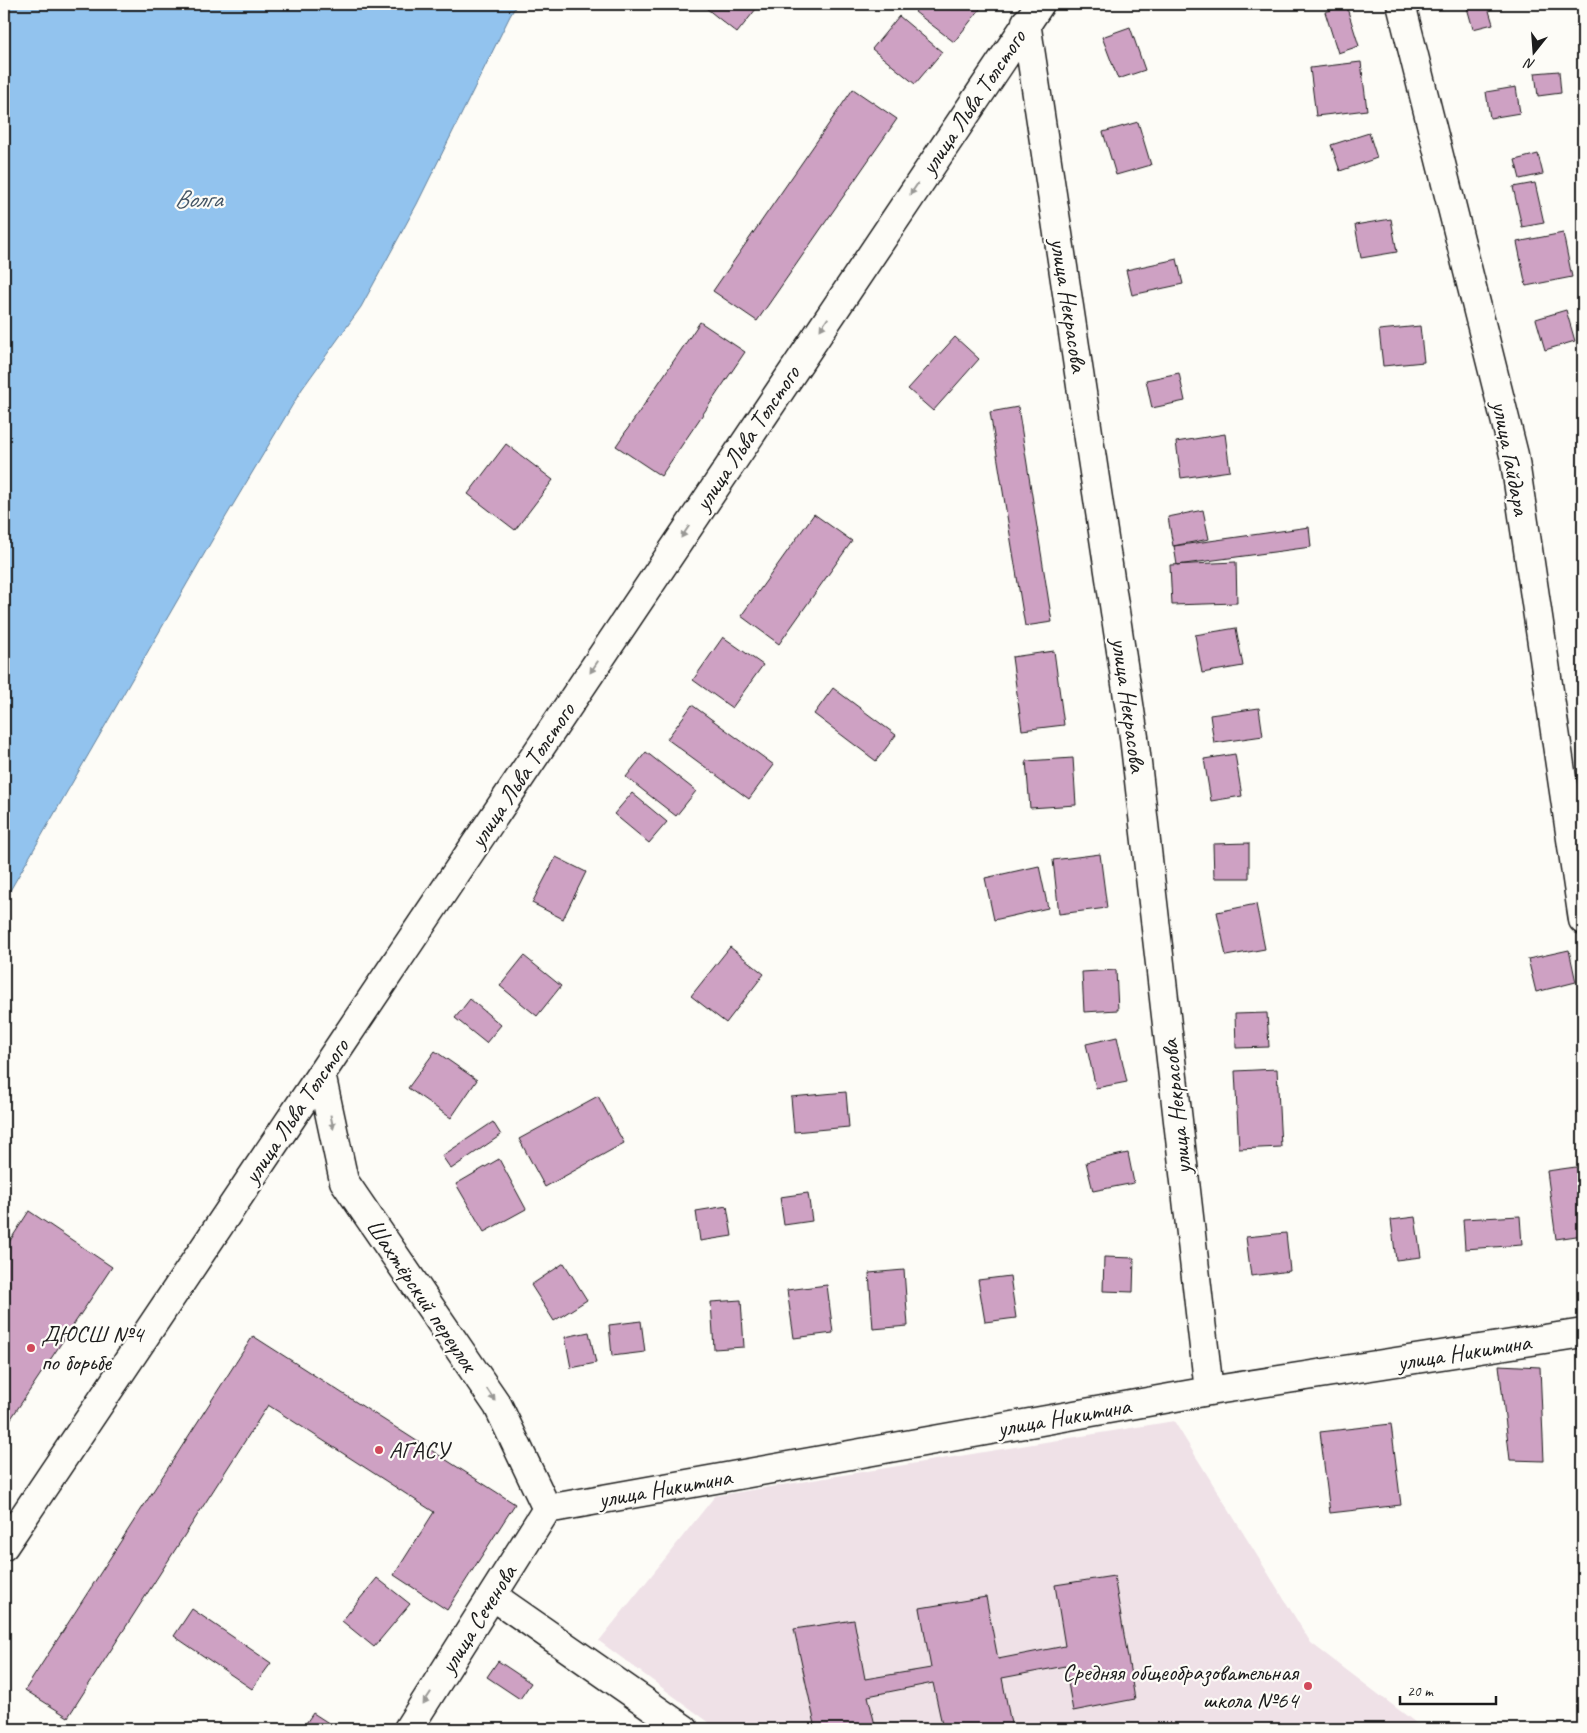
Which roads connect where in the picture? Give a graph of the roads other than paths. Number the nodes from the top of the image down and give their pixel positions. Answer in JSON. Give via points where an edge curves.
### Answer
{"nodes":[{"id":1,"x":1401,"y":4,"type":"edge"},
{"id":2,"x":1033,"y":13,"type":"edge"},
{"id":3,"x":1583,"y":920,"type":"edge"},
{"id":4,"x":321,"y":1074,"type":"junction"},
{"id":5,"x":1583,"y":1333,"type":"edge"},
{"id":6,"x":1209,"y":1391,"type":"junction"},
{"id":7,"x":546,"y":1509,"type":"junction"},
{"id":8,"x":4,"y":1546,"type":"edge"},
{"id":9,"x":493,"y":1596,"type":"junction"},
{"id":10,"x":408,"y":1729,"type":"edge"},
{"id":11,"x":684,"y":1729,"type":"edge"}],
"edges":[{"from":1,"to":3,"type":"street","name":"улица Гайдара","via":[[1514,455]]},
{"from":2,"to":4,"type":"street","name":"улица Льва Толстого","one_way":true},
{"from":2,"to":6,"type":"street","name":"улица Некрасова","via":[[1134,737]]},
{"from":4,"to":7,"type":"street","name":"Шахтёрский переулок","one_way":true,"via":[[344,1181],[498,1406]]},
{"from":4,"to":8,"type":"street","name":"улица Льва Толстого"},
{"from":5,"to":6,"type":"street","name":"улица Никитина"},
{"from":6,"to":7,"type":"street","name":"улица Никитина"},
{"from":7,"to":9,"type":"street","name":"улица Сеченова"},
{"from":9,"to":10,"type":"street","name":"улица Сеченова","one_way":true},
{"from":9,"to":11,"type":"street"}]}
